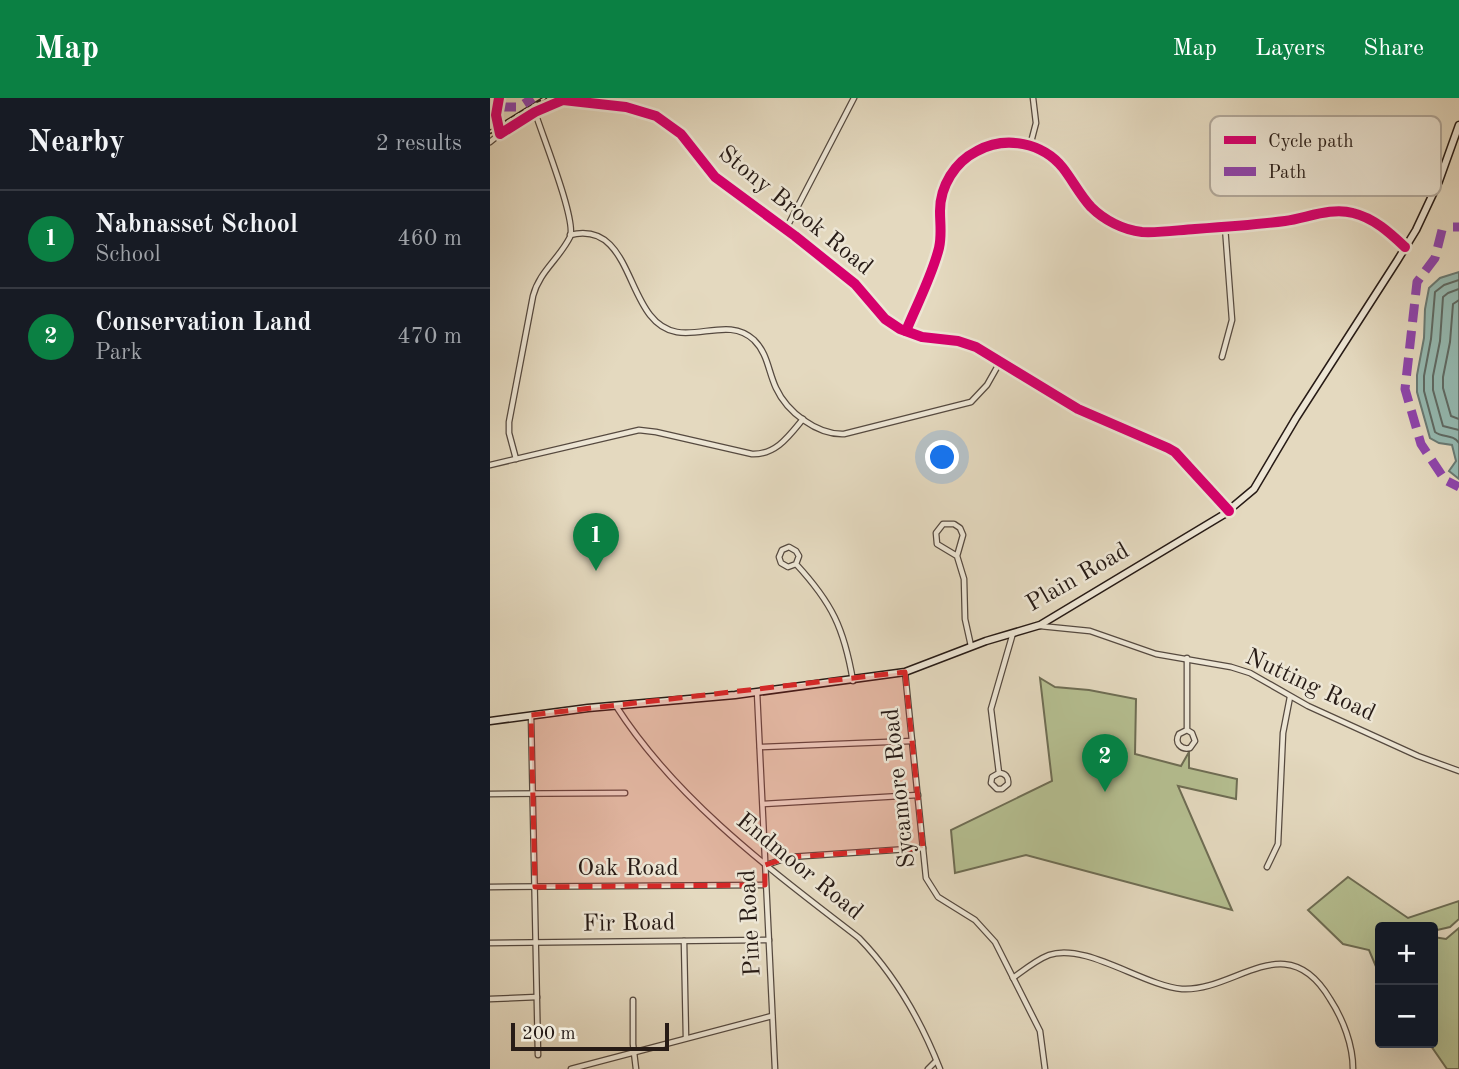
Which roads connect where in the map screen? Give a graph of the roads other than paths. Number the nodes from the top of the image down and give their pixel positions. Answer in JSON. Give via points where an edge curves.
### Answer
{"nodes":[{"id":1,"x":499,"y":98,"type":"edge"},
{"id":2,"x":854,"y":98,"type":"edge"},
{"id":3,"x":1033,"y":98,"type":"edge"},
{"id":4,"x":535,"y":112,"type":"junction"},
{"id":5,"x":1459,"y":125,"type":"edge"},
{"id":6,"x":500,"y":134,"type":"junction"},
{"id":7,"x":490,"y":142,"type":"edge"},
{"id":8,"x":1030,"y":146,"type":"junction"},
{"id":9,"x":1441,"y":178,"type":"edge"},
{"id":10,"x":1432,"y":196,"type":"edge"},
{"id":11,"x":1226,"y":227,"type":"junction"},
{"id":12,"x":786,"y":229,"type":"junction"},
{"id":13,"x":570,"y":235,"type":"junction"},
{"id":14,"x":1405,"y":247,"type":"junction"},
{"id":15,"x":906,"y":331,"type":"junction"},
{"id":16,"x":1222,"y":357,"type":"dead end"},
{"id":17,"x":1000,"y":362,"type":"junction"},
{"id":18,"x":803,"y":419,"type":"junction"},
{"id":19,"x":516,"y":459,"type":"junction"},
{"id":20,"x":490,"y":466,"type":"edge"},
{"id":21,"x":1229,"y":511,"type":"junction"},
{"id":22,"x":957,"y":556,"type":"junction"},
{"id":23,"x":796,"y":564,"type":"junction"},
{"id":24,"x":1055,"y":617,"type":"junction"},
{"id":25,"x":1040,"y":625,"type":"junction"},
{"id":26,"x":1060,"y":627,"type":"junction"},
{"id":27,"x":1013,"y":634,"type":"junction"},
{"id":28,"x":971,"y":646,"type":"junction"},
{"id":29,"x":1187,"y":659,"type":"junction"},
{"id":30,"x":905,"y":672,"type":"junction"},
{"id":31,"x":853,"y":681,"type":"junction"},
{"id":32,"x":757,"y":692,"type":"junction"},
{"id":33,"x":1290,"y":697,"type":"junction"},
{"id":34,"x":616,"y":705,"type":"junction"},
{"id":35,"x":531,"y":715,"type":"junction"},
{"id":36,"x":490,"y":721,"type":"edge"},
{"id":37,"x":1187,"y":730,"type":"junction"},
{"id":38,"x":912,"y":741,"type":"junction"},
{"id":39,"x":760,"y":747,"type":"junction"},
{"id":40,"x":1459,"y":771,"type":"edge"},
{"id":41,"x":999,"y":773,"type":"dead end"},
{"id":42,"x":625,"y":793,"type":"dead end"},
{"id":43,"x":490,"y":794,"type":"edge"},
{"id":44,"x":533,"y":794,"type":"junction"},
{"id":45,"x":918,"y":794,"type":"junction"},
{"id":46,"x":763,"y":804,"type":"junction"},
{"id":47,"x":923,"y":848,"type":"junction"},
{"id":48,"x":765,"y":865,"type":"junction"},
{"id":49,"x":1267,"y":867,"type":"dead end"},
{"id":50,"x":765,"y":885,"type":"junction"},
{"id":51,"x":490,"y":887,"type":"edge"},
{"id":52,"x":535,"y":887,"type":"junction"},
{"id":53,"x":769,"y":940,"type":"junction"},
{"id":54,"x":684,"y":941,"type":"junction"},
{"id":55,"x":536,"y":942,"type":"junction"},
{"id":56,"x":490,"y":943,"type":"edge"},
{"id":57,"x":1013,"y":978,"type":"junction"},
{"id":58,"x":537,"y":997,"type":"junction"},
{"id":59,"x":490,"y":999,"type":"edge"},
{"id":60,"x":633,"y":1000,"type":"dead end"},
{"id":61,"x":772,"y":1016,"type":"junction"},
{"id":62,"x":686,"y":1038,"type":"junction"},
{"id":63,"x":634,"y":1052,"type":"junction"},
{"id":64,"x":538,"y":1055,"type":"dead end"},
{"id":65,"x":936,"y":1061,"type":"junction"},
{"id":66,"x":571,"y":1069,"type":"edge"},
{"id":67,"x":636,"y":1069,"type":"edge"},
{"id":68,"x":775,"y":1069,"type":"edge"},
{"id":69,"x":928,"y":1069,"type":"edge"},
{"id":70,"x":940,"y":1069,"type":"edge"},
{"id":71,"x":1045,"y":1069,"type":"edge"},
{"id":72,"x":1353,"y":1069,"type":"edge"}],
"edges":[{"from":1,"to":6,"type":"street"},
{"from":2,"to":12,"type":"street"},
{"from":3,"to":8,"type":"street","via":[[1036,123]]},
{"from":4,"to":6,"type":"street","name":"Stony Brook Road"},
{"from":4,"to":12,"type":"street","name":"Stony Brook Road","via":[[563,100],[626,107],[656,116],[681,134],[715,177]]},
{"from":4,"to":13,"type":"street","via":[[564,199]]},
{"from":5,"to":9,"type":"main road","name":"Plain Road"},
{"from":6,"to":7,"type":"street","name":"Stony Brook Road"},
{"from":8,"to":11,"type":"street","via":[[1060,164],[1090,206],[1115,224],[1142,232]]},
{"from":8,"to":15,"type":"street","via":[[989,146],[970,155],[950,175],[941,201],[938,250]]},
{"from":10,"to":14,"type":"main road","name":"Plain Road"},
{"from":11,"to":14,"type":"street","via":[[1345,211],[1375,222]]},
{"from":11,"to":16,"type":"street","via":[[1232,320]]},
{"from":12,"to":15,"type":"street","name":"Stony Brook Road","via":[[855,284],[885,319]]},
{"from":13,"to":18,"type":"street","via":[[601,237],[615,249],[647,312],[668,330],[689,334],[731,330],[753,339],[765,354],[777,390]]},
{"from":13,"to":19,"type":"street","via":[[541,276],[533,296],[509,422]]},
{"from":14,"to":21,"type":"main road","name":"Plain Road","via":[[1254,489]]},
{"from":15,"to":17,"type":"street","name":"Stony Brook Road","via":[[970,345]]},
{"from":17,"to":18,"type":"street","via":[[976,399],[962,405],[844,434],[828,433]]},
{"from":17,"to":21,"type":"street","name":"Stony Brook Road","via":[[1078,409],[1175,452]]},
{"from":18,"to":19,"type":"street","via":[[782,443],[762,454],[639,430]]},
{"from":19,"to":20,"type":"street"},
{"from":21,"to":24,"type":"main road","name":"Plain Road"},
{"from":22,"to":22,"type":"street","via":[[936,540],[937,529],[946,523],[962,531]]},
{"from":22,"to":28,"type":"street"},
{"from":23,"to":23,"type":"street","via":[[781,563],[783,548],[796,551]]},
{"from":23,"to":31,"type":"street","via":[[837,619]]},
{"from":24,"to":25,"type":"main road","name":"Plain Road"},
{"from":24,"to":26,"type":"street"},
{"from":25,"to":26,"type":"street","name":"Nutting Road"},
{"from":25,"to":27,"type":"main road","name":"Plain Road"},
{"from":26,"to":29,"type":"street","name":"Nutting Road"},
{"from":27,"to":28,"type":"main road","name":"Plain Road"},
{"from":27,"to":41,"type":"street","via":[[991,709]]},
{"from":28,"to":30,"type":"main road","name":"Plain Road"},
{"from":29,"to":33,"type":"street","name":"Nutting Road","via":[[1250,673]]},
{"from":29,"to":37,"type":"street"},
{"from":30,"to":31,"type":"main road","name":"Plain Road"},
{"from":30,"to":38,"type":"street","name":"Sycamore Road"},
{"from":31,"to":32,"type":"main road","name":"Plain Road"},
{"from":32,"to":34,"type":"main road","name":"Plain Road"},
{"from":32,"to":39,"type":"street","name":"Pine Road"},
{"from":33,"to":40,"type":"street","name":"Nutting Road"},
{"from":33,"to":49,"type":"street","via":[[1283,733],[1278,844]]},
{"from":34,"to":35,"type":"main road","name":"Plain Road"},
{"from":34,"to":48,"type":"street","name":"Endmoor Road","via":[[698,804]]},
{"from":35,"to":36,"type":"main road","name":"Plain Road"},
{"from":35,"to":44,"type":"street"},
{"from":37,"to":37,"type":"street","via":[[1177,740],[1184,748],[1195,741]]},
{"from":38,"to":39,"type":"street"},
{"from":38,"to":45,"type":"street","name":"Sycamore Road"},
{"from":39,"to":46,"type":"street","name":"Pine Road"},
{"from":42,"to":44,"type":"street"},
{"from":43,"to":44,"type":"street"},
{"from":44,"to":52,"type":"street"},
{"from":45,"to":46,"type":"street"},
{"from":45,"to":47,"type":"street","name":"Sycamore Road"},
{"from":46,"to":48,"type":"street","name":"Pine Road"},
{"from":47,"to":48,"type":"street","via":[[790,857]]},
{"from":47,"to":57,"type":"street","name":"Sycamore Road","via":[[926,878],[938,897],[983,926]]},
{"from":48,"to":50,"type":"street","name":"Pine Road"},
{"from":48,"to":65,"type":"street","name":"Endmoor Road","via":[[872,951],[903,995]]},
{"from":50,"to":52,"type":"street","name":"Oak Road"},
{"from":50,"to":53,"type":"street","name":"Pine Road"},
{"from":51,"to":52,"type":"street","name":"Oak Road"},
{"from":52,"to":55,"type":"street"},
{"from":53,"to":54,"type":"street","name":"Fir Road"},
{"from":53,"to":61,"type":"street","name":"Pine Road"},
{"from":54,"to":55,"type":"street","name":"Fir Road"},
{"from":54,"to":62,"type":"street"},
{"from":55,"to":56,"type":"street","name":"Fir Road"},
{"from":55,"to":58,"type":"street"},
{"from":57,"to":71,"type":"street","via":[[1041,1031]]},
{"from":57,"to":72,"type":"street","via":[[1049,955],[1065,952],[1182,989],[1260,966],[1295,968],[1314,978],[1332,1002],[1350,1046]]},
{"from":58,"to":59,"type":"street"},
{"from":58,"to":64,"type":"street"},
{"from":60,"to":63,"type":"street"},
{"from":61,"to":62,"type":"street"},
{"from":61,"to":68,"type":"street","name":"Pine Road"},
{"from":62,"to":63,"type":"street"},
{"from":63,"to":66,"type":"street"},
{"from":63,"to":67,"type":"street"},
{"from":65,"to":69,"type":"street"},
{"from":65,"to":70,"type":"street","name":"Endmoor Road"}]}
